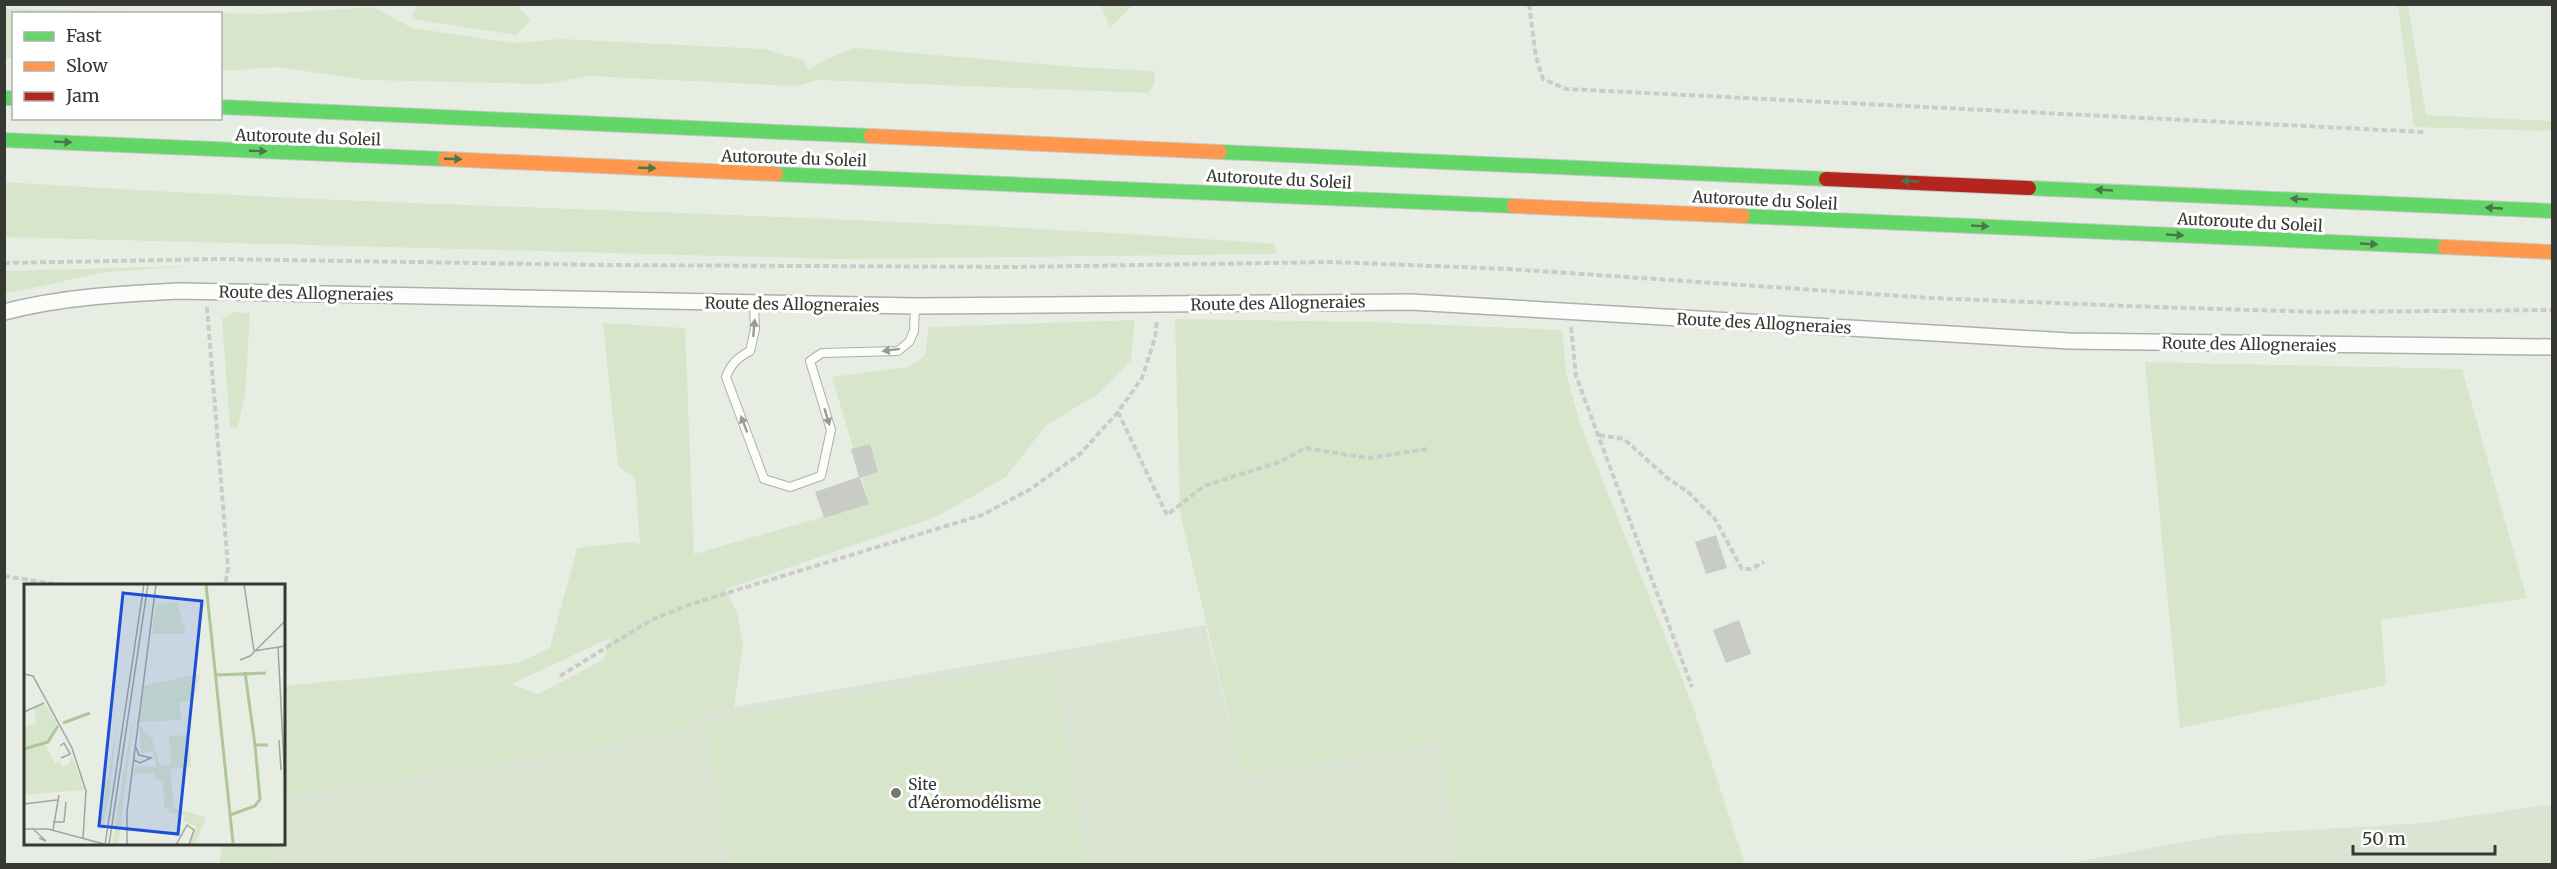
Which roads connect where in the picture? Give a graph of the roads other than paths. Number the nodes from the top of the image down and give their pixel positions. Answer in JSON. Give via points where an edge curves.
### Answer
{"nodes":[{"id":1,"x":222,"y":107,"type":"edge"},
{"id":2,"x":4,"y":140,"type":"edge"},
{"id":3,"x":2553,"y":211,"type":"edge"},
{"id":4,"x":2553,"y":252,"type":"edge"},
{"id":5,"x":754,"y":304,"type":"junction"},
{"id":6,"x":915,"y":306,"type":"junction"},
{"id":7,"x":4,"y":312,"type":"edge"},
{"id":8,"x":2553,"y":346,"type":"edge"}],
"edges":[{"from":3,"to":1,"type":"highway","name":"Autoroute du Soleil","one_way":true},
{"from":2,"to":4,"type":"highway","name":"Autoroute du Soleil","one_way":true},
{"from":5,"to":6,"type":"street","name":"Route des Allogneraies"},
{"from":6,"to":5,"type":"lane","one_way":true,"via":[[914,331],[898,351],[822,353],[810,362],[831,430],[821,476],[789,487],[764,478],[726,377],[738,357],[750,351],[755,329]]},
{"from":5,"to":7,"type":"street","name":"Route des Allogneraies","via":[[206,291],[109,294]]},
{"from":6,"to":8,"type":"street","name":"Route des Allogneraies","via":[[1412,302],[2069,341]]}]}
